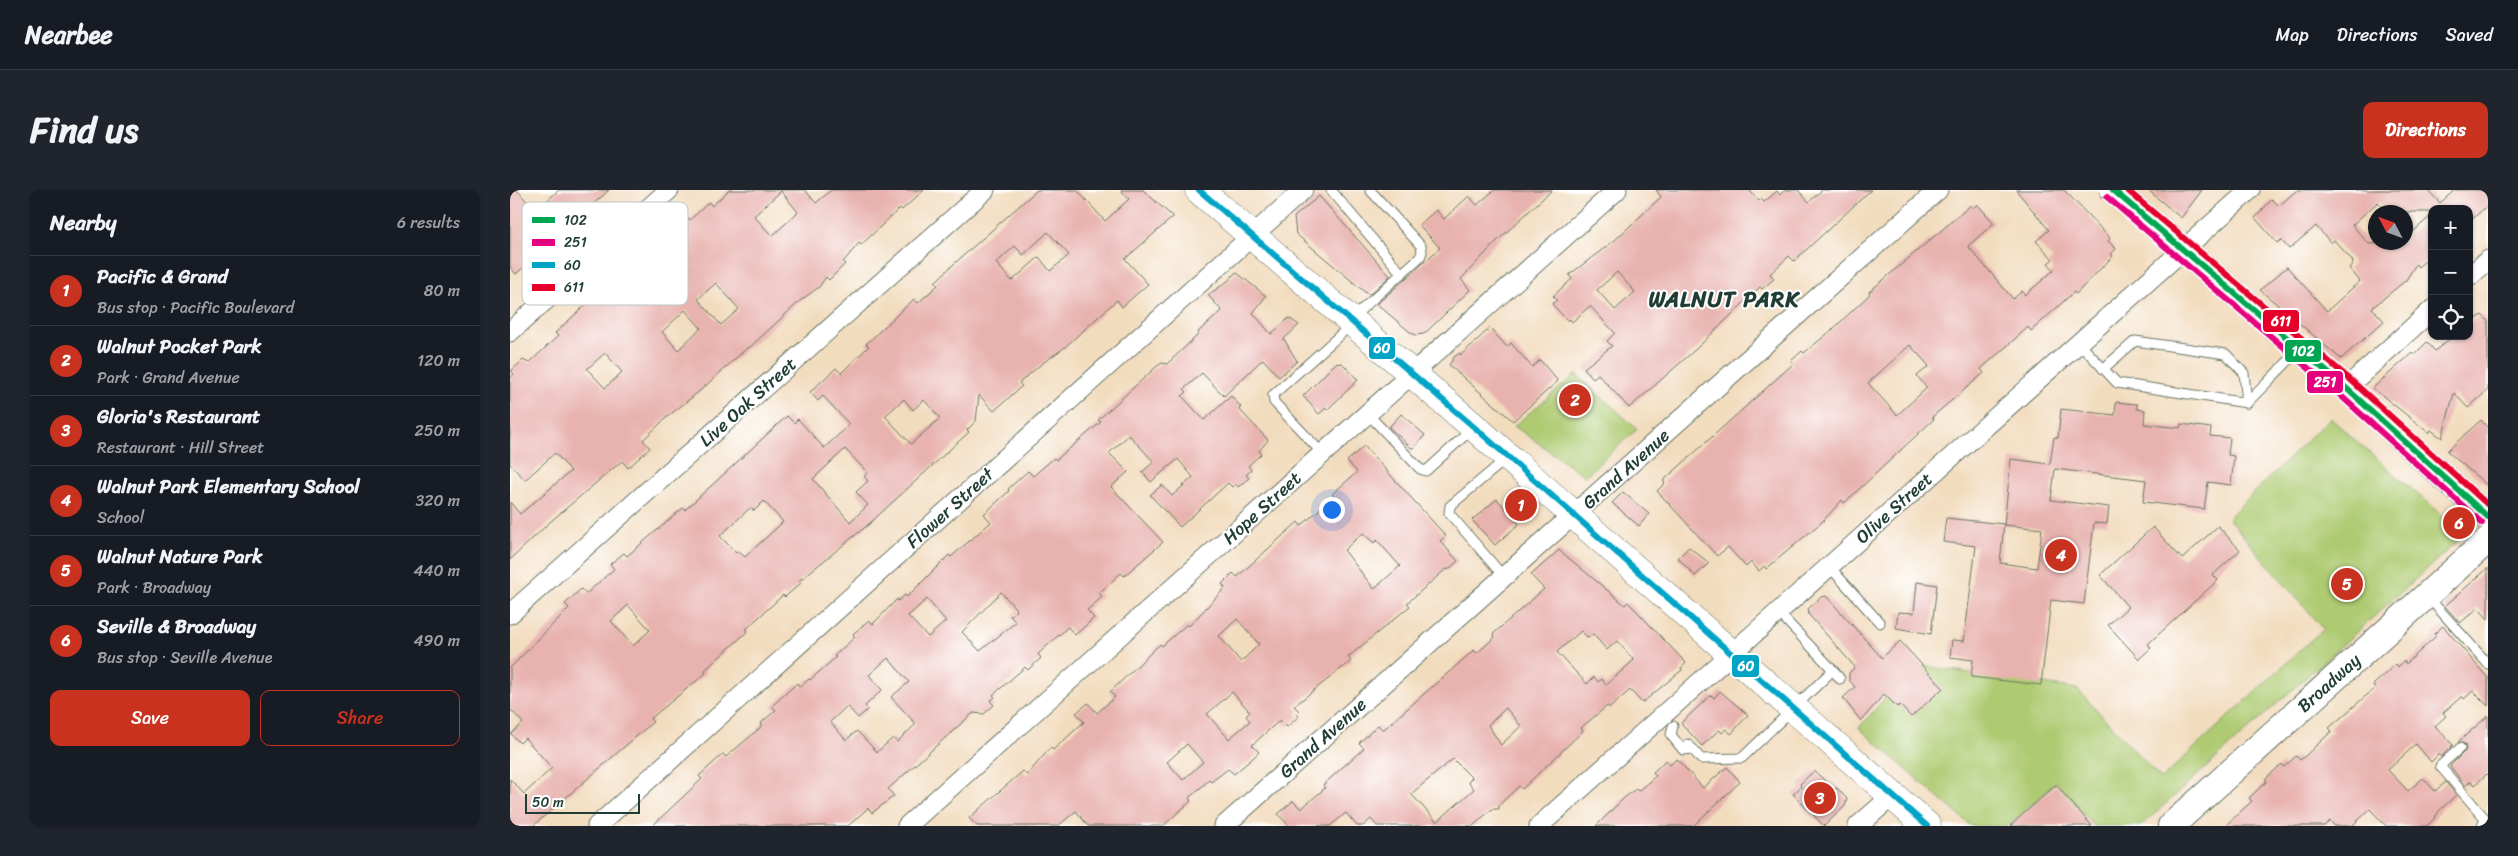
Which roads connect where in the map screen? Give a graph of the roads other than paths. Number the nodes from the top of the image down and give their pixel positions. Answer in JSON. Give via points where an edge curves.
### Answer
{"nodes":[{"id":1,"x":669,"y":190,"type":"edge"},
{"id":2,"x":985,"y":190,"type":"edge"},
{"id":3,"x":1199,"y":190,"type":"edge"},
{"id":4,"x":1304,"y":190,"type":"edge"},
{"id":5,"x":1331,"y":190,"type":"edge"},
{"id":6,"x":1370,"y":190,"type":"edge"},
{"id":7,"x":1617,"y":190,"type":"edge"},
{"id":8,"x":1938,"y":190,"type":"edge"},
{"id":9,"x":2113,"y":190,"type":"edge"},
{"id":10,"x":2250,"y":190,"type":"edge"},
{"id":11,"x":656,"y":202,"type":"edge"},
{"id":12,"x":1252,"y":236,"type":"junction"},
{"id":13,"x":2182,"y":250,"type":"junction"},
{"id":14,"x":2488,"y":260,"type":"edge"},
{"id":15,"x":2473,"y":273,"type":"edge"},
{"id":16,"x":1402,"y":274,"type":"junction"},
{"id":17,"x":540,"y":305,"type":"edge"},
{"id":18,"x":2428,"y":314,"type":"edge"},
{"id":19,"x":1352,"y":322,"type":"junction"},
{"id":20,"x":510,"y":332,"type":"edge"},
{"id":21,"x":2079,"y":343,"type":"junction"},
{"id":22,"x":2300,"y":349,"type":"junction"},
{"id":23,"x":2103,"y":370,"type":"junction"},
{"id":24,"x":1411,"y":373,"type":"junction"},
{"id":25,"x":2346,"y":388,"type":"junction"},
{"id":26,"x":2247,"y":403,"type":"junction"},
{"id":27,"x":1367,"y":413,"type":"junction"},
{"id":28,"x":1474,"y":427,"type":"junction"},
{"id":29,"x":1322,"y":453,"type":"junction"},
{"id":30,"x":1508,"y":457,"type":"junction"},
{"id":31,"x":1574,"y":515,"type":"junction"},
{"id":32,"x":2488,"y":517,"type":"edge"},
{"id":33,"x":2488,"y":540,"type":"edge"},
{"id":34,"x":1829,"y":566,"type":"junction"},
{"id":35,"x":1505,"y":577,"type":"junction"},
{"id":36,"x":2426,"y":595,"type":"junction"},
{"id":37,"x":1778,"y":612,"type":"junction"},
{"id":38,"x":510,"y":614,"type":"edge"},
{"id":39,"x":1880,"y":623,"type":"dead end"},
{"id":40,"x":1732,"y":654,"type":"junction"},
{"id":41,"x":2488,"y":664,"type":"edge"},
{"id":42,"x":1832,"y":670,"type":"junction"},
{"id":43,"x":1840,"y":679,"type":"dead end"},
{"id":44,"x":1793,"y":708,"type":"junction"},
{"id":45,"x":1672,"y":724,"type":"junction"},
{"id":46,"x":2460,"y":748,"type":"dead end"},
{"id":47,"x":1892,"y":796,"type":"junction"},
{"id":48,"x":2488,"y":825,"type":"edge"},
{"id":49,"x":597,"y":826,"type":"edge"},
{"id":50,"x":907,"y":826,"type":"edge"},
{"id":51,"x":1224,"y":826,"type":"edge"},
{"id":52,"x":1539,"y":826,"type":"edge"},
{"id":53,"x":1858,"y":826,"type":"edge"},
{"id":54,"x":1927,"y":826,"type":"edge"},
{"id":55,"x":2171,"y":826,"type":"edge"}],
"edges":[{"from":1,"to":11,"type":"street"},
{"from":2,"to":38,"type":"street","name":"Live Oak Street"},
{"from":3,"to":12,"type":"main road"},
{"from":4,"to":12,"type":"street","name":"Flower Street"},
{"from":5,"to":16,"type":"lane"},
{"from":6,"to":16,"type":"lane","via":[[1420,246],[1420,257]]},
{"from":7,"to":24,"type":"street","name":"Hope Street"},
{"from":8,"to":31,"type":"street","name":"Grand Avenue"},
{"from":9,"to":13,"type":"street"},
{"from":10,"to":13,"type":"street","name":"Olive Street"},
{"from":12,"to":19,"type":"main road"},
{"from":12,"to":49,"type":"street","name":"Flower Street"},
{"from":13,"to":21,"type":"street","name":"Olive Street"},
{"from":13,"to":22,"type":"street"},
{"from":14,"to":15,"type":"street"},
{"from":16,"to":19,"type":"lane"},
{"from":17,"to":20,"type":"street"},
{"from":18,"to":25,"type":"street"},
{"from":19,"to":24,"type":"main road"},
{"from":19,"to":29,"type":"lane","via":[[1273,395],[1274,402]]},
{"from":21,"to":23,"type":"lane"},
{"from":21,"to":34,"type":"street","name":"Olive Street"},
{"from":22,"to":25,"type":"street"},
{"from":22,"to":26,"type":"lane"},
{"from":23,"to":26,"type":"lane","via":[[2117,383]]},
{"from":23,"to":26,"type":"lane","via":[[2135,341],[2226,354],[2244,373]]},
{"from":24,"to":27,"type":"street","name":"Hope Street"},
{"from":24,"to":28,"type":"main road"},
{"from":25,"to":32,"type":"street"},
{"from":27,"to":28,"type":"lane","via":[[1420,469],[1426,471]]},
{"from":27,"to":29,"type":"street","name":"Hope Street"},
{"from":28,"to":30,"type":"main road"},
{"from":29,"to":50,"type":"street","name":"Hope Street"},
{"from":30,"to":31,"type":"main road"},
{"from":30,"to":35,"type":"lane","via":[[1450,506],[1449,513]]},
{"from":31,"to":35,"type":"street","name":"Grand Avenue"},
{"from":31,"to":40,"type":"main road"},
{"from":33,"to":36,"type":"street","name":"Broadway"},
{"from":34,"to":37,"type":"street","name":"Olive Street"},
{"from":34,"to":39,"type":"lane"},
{"from":35,"to":51,"type":"street","name":"Grand Avenue"},
{"from":36,"to":41,"type":"lane"},
{"from":36,"to":55,"type":"street","name":"Broadway"},
{"from":37,"to":40,"type":"street","name":"Olive Street"},
{"from":37,"to":42,"type":"lane"},
{"from":40,"to":44,"type":"main road"},
{"from":40,"to":45,"type":"street","name":"Olive Street"},
{"from":42,"to":43,"type":"lane"},
{"from":42,"to":44,"type":"lane"},
{"from":44,"to":45,"type":"lane","via":[[1742,758],[1701,759],[1690,746],[1683,750],[1670,736]]},
{"from":44,"to":47,"type":"main road"},
{"from":45,"to":52,"type":"street","name":"Olive Street"},
{"from":46,"to":48,"type":"lane","via":[[2440,766]]},
{"from":47,"to":53,"type":"street"},
{"from":47,"to":54,"type":"main road"}]}
